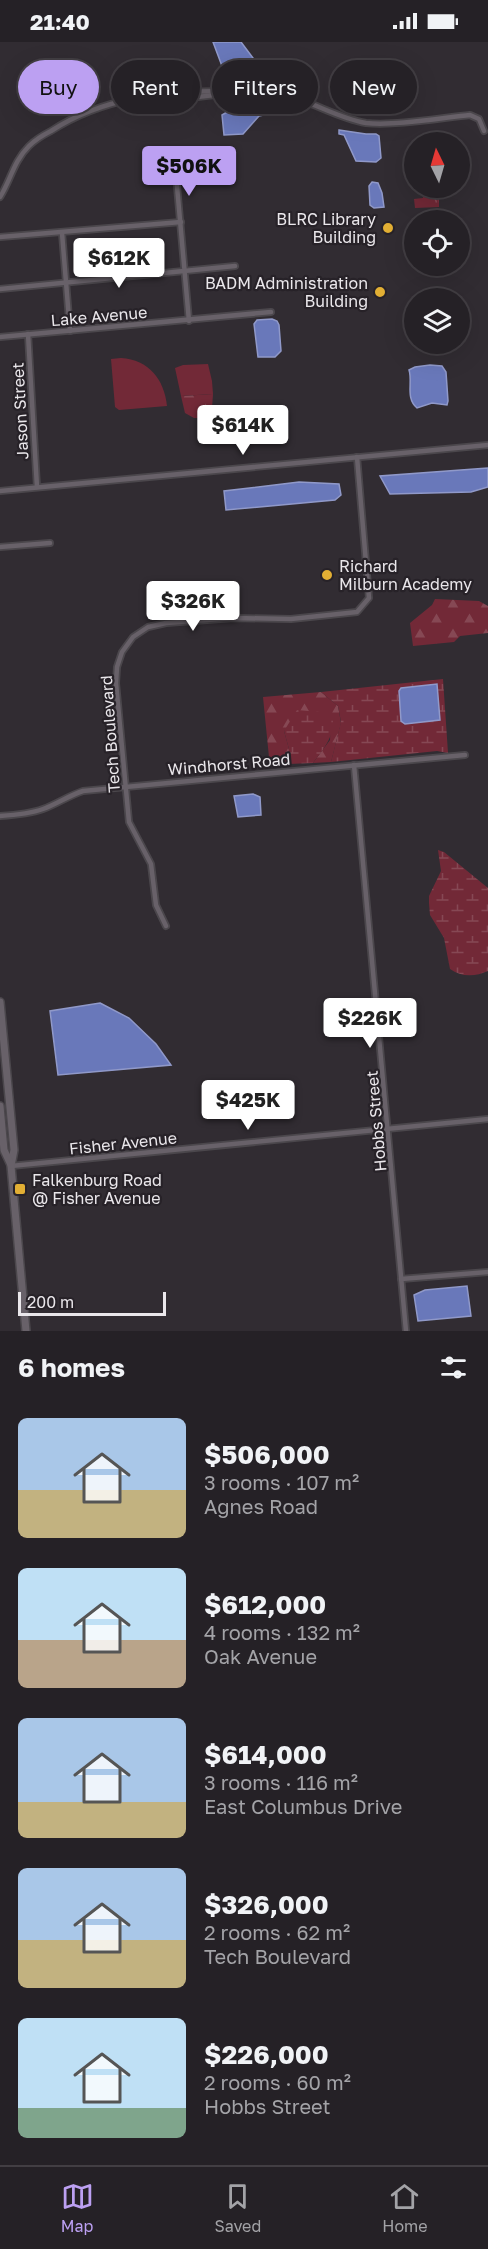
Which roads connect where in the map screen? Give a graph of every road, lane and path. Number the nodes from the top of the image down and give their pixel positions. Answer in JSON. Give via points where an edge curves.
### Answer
{"nodes":[{"id":1,"x":111,"y":104,"type":"edge"},
{"id":2,"x":318,"y":107,"type":"edge"},
{"id":3,"x":484,"y":131,"type":"dead end"},
{"id":4,"x":9,"y":175,"type":"junction"},
{"id":5,"x":176,"y":175,"type":"dead end"},
{"id":6,"x":0,"y":189,"type":"edge"},
{"id":7,"x":0,"y":197,"type":"edge"},
{"id":8,"x":181,"y":222,"type":"junction"},
{"id":9,"x":62,"y":232,"type":"junction"},
{"id":10,"x":0,"y":237,"type":"edge"},
{"id":11,"x":236,"y":266,"type":"dead end"},
{"id":12,"x":185,"y":272,"type":"junction"},
{"id":13,"x":66,"y":283,"type":"junction"},
{"id":14,"x":0,"y":289,"type":"edge"},
{"id":15,"x":271,"y":312,"type":"dead end"},
{"id":16,"x":189,"y":321,"type":"junction"},
{"id":17,"x":70,"y":330,"type":"junction"},
{"id":18,"x":28,"y":334,"type":"junction"},
{"id":19,"x":0,"y":337,"type":"edge"},
{"id":20,"x":488,"y":445,"type":"edge"},
{"id":21,"x":357,"y":457,"type":"junction"},
{"id":22,"x":37,"y":487,"type":"junction"},
{"id":23,"x":0,"y":491,"type":"edge"},
{"id":24,"x":50,"y":543,"type":"dead end"},
{"id":25,"x":0,"y":548,"type":"edge"},
{"id":26,"x":465,"y":755,"type":"dead end"},
{"id":27,"x":354,"y":765,"type":"junction"},
{"id":28,"x":125,"y":786,"type":"junction"},
{"id":29,"x":0,"y":816,"type":"edge"},
{"id":30,"x":166,"y":926,"type":"dead end"},
{"id":31,"x":0,"y":1002,"type":"edge"},
{"id":32,"x":0,"y":1106,"type":"edge"},
{"id":33,"x":488,"y":1119,"type":"edge"},
{"id":34,"x":389,"y":1129,"type":"junction"},
{"id":35,"x":11,"y":1166,"type":"junction"},
{"id":36,"x":488,"y":1272,"type":"edge"},
{"id":37,"x":401,"y":1279,"type":"junction"},
{"id":38,"x":26,"y":1331,"type":"edge"},
{"id":39,"x":406,"y":1331,"type":"edge"}],
"edges":[{"from":1,"to":4,"type":"street","via":[[76,115],[39,138],[22,153]]},
{"from":2,"to":3,"type":"street","via":[[369,123],[470,115],[479,119]]},
{"from":4,"to":6,"type":"street"},
{"from":4,"to":7,"type":"street"},
{"from":5,"to":8,"type":"street"},
{"from":8,"to":9,"type":"street"},
{"from":8,"to":12,"type":"street"},
{"from":9,"to":10,"type":"street"},
{"from":9,"to":13,"type":"street"},
{"from":11,"to":12,"type":"street"},
{"from":12,"to":13,"type":"street"},
{"from":12,"to":16,"type":"street"},
{"from":13,"to":14,"type":"street"},
{"from":13,"to":17,"type":"street"},
{"from":15,"to":16,"type":"street","name":"Lake Avenue"},
{"from":16,"to":17,"type":"street","name":"Lake Avenue"},
{"from":17,"to":18,"type":"street","name":"Lake Avenue"},
{"from":18,"to":19,"type":"street","name":"Lake Avenue"},
{"from":18,"to":22,"type":"street","name":"Jason Street"},
{"from":20,"to":21,"type":"street"},
{"from":21,"to":22,"type":"street"},
{"from":21,"to":28,"type":"street","name":"Tech Boulevard","via":[[369,598],[357,612],[291,620],[234,618],[166,623],[148,627],[133,637],[122,652],[116,683]]},
{"from":22,"to":23,"type":"street"},
{"from":24,"to":25,"type":"street"},
{"from":26,"to":27,"type":"street","name":"Windhorst Road"},
{"from":27,"to":28,"type":"street","name":"Windhorst Road"},
{"from":27,"to":34,"type":"street","name":"Hobbs Street"},
{"from":28,"to":29,"type":"street","name":"Windhorst Road","via":[[83,791],[44,808]]},
{"from":28,"to":30,"type":"street","name":"Tech Boulevard","via":[[129,822],[151,864],[156,905]]},
{"from":31,"to":35,"type":"street","via":[[14,1150]]},
{"from":32,"to":35,"type":"street","via":[[4,1150]]},
{"from":33,"to":34,"type":"street","name":"Fisher Avenue"},
{"from":34,"to":35,"type":"street","name":"Fisher Avenue"},
{"from":34,"to":37,"type":"street","name":"Hobbs Street"},
{"from":35,"to":38,"type":"street"},
{"from":36,"to":37,"type":"street"},
{"from":37,"to":39,"type":"street","name":"Hobbs Street"}]}
